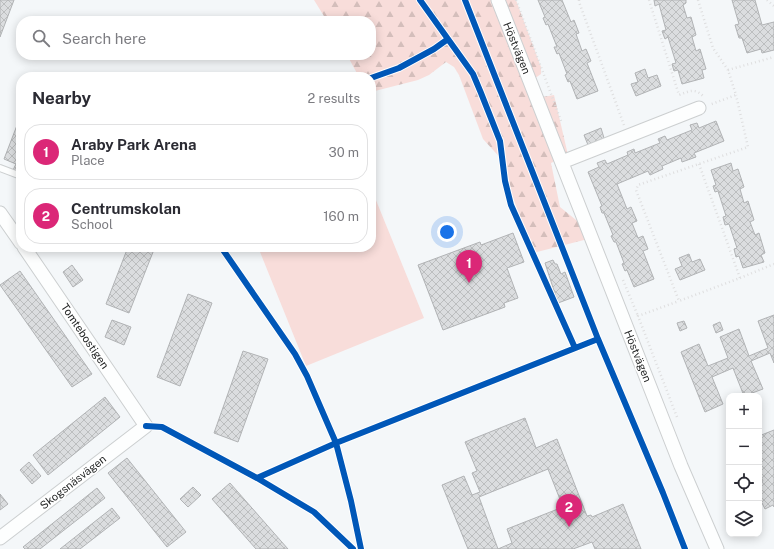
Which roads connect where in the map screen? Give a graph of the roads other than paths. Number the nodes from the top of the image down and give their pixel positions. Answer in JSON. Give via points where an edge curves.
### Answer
{"nodes":[{"id":1,"x":498,"y":0,"type":"edge"},
{"id":2,"x":702,"y":107,"type":"road end"},
{"id":3,"x":562,"y":162,"type":"junction"},
{"id":4,"x":0,"y":168,"type":"edge"},
{"id":5,"x":16,"y":174,"type":"edge"},
{"id":6,"x":0,"y":213,"type":"edge"},
{"id":7,"x":16,"y":236,"type":"edge"},
{"id":8,"x":27,"y":252,"type":"edge"},
{"id":9,"x":146,"y":426,"type":"joint"},
{"id":10,"x":0,"y":538,"type":"edge"},
{"id":11,"x":717,"y":549,"type":"edge"}],
"edges":[{"from":1,"to":3,"type":"street","name":"Höstvägen"},
{"from":2,"to":3,"type":"street"},
{"from":3,"to":11,"type":"street","name":"Höstvägen","via":[[681,466]]},
{"from":4,"to":5,"type":"lane"},
{"from":6,"to":7,"type":"street"},
{"from":8,"to":9,"type":"street","name":"Tomtebostigen"},
{"from":9,"to":10,"type":"street","name":"Skogsnäsvägen"}]}
